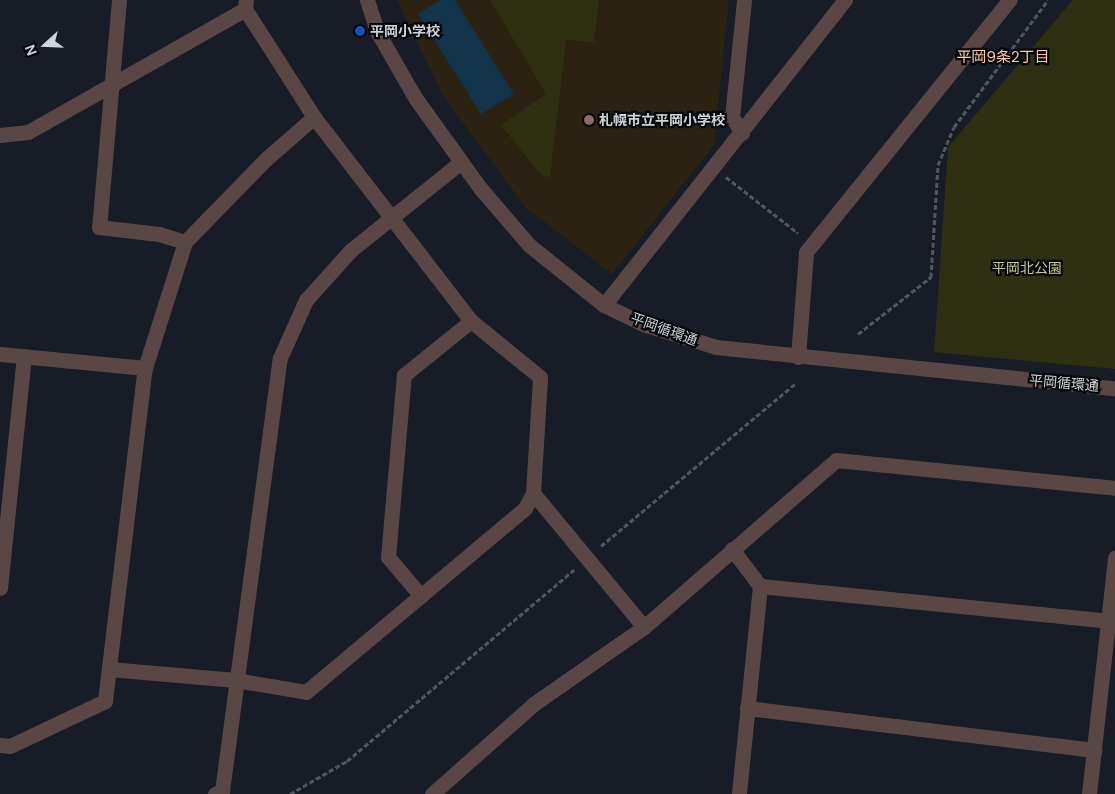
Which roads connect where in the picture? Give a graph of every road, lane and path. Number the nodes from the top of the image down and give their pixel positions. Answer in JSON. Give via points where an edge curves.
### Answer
{"nodes":[{"id":1,"x":119,"y":0,"type":"edge"},
{"id":2,"x":367,"y":0,"type":"edge"},
{"id":3,"x":744,"y":0,"type":"edge"},
{"id":4,"x":844,"y":0,"type":"edge"},
{"id":5,"x":1010,"y":0,"type":"edge"},
{"id":6,"x":1048,"y":0,"type":"edge"},
{"id":7,"x":246,"y":5,"type":"edge"},
{"id":8,"x":111,"y":85,"type":"junction"},
{"id":9,"x":314,"y":117,"type":"junction"},
{"id":10,"x":742,"y":133,"type":"junction"},
{"id":11,"x":0,"y":135,"type":"edge"},
{"id":12,"x":461,"y":162,"type":"junction"},
{"id":13,"x":714,"y":167,"type":"junction"},
{"id":14,"x":393,"y":218,"type":"junction"},
{"id":15,"x":185,"y":242,"type":"junction"},
{"id":16,"x":812,"y":244,"type":"junction"},
{"id":17,"x":604,"y":305,"type":"junction"},
{"id":18,"x":471,"y":321,"type":"junction"},
{"id":19,"x":858,"y":334,"type":"dead end"},
{"id":20,"x":0,"y":354,"type":"edge"},
{"id":21,"x":24,"y":356,"type":"junction"},
{"id":22,"x":798,"y":357,"type":"junction"},
{"id":23,"x":145,"y":368,"type":"junction"},
{"id":24,"x":796,"y":382,"type":"dead end"},
{"id":25,"x":1115,"y":388,"type":"edge"},
{"id":26,"x":1115,"y":488,"type":"edge"},
{"id":27,"x":533,"y":493,"type":"junction"},
{"id":28,"x":732,"y":549,"type":"junction"},
{"id":29,"x":1115,"y":557,"type":"edge"},
{"id":30,"x":587,"y":558,"type":"junction"},
{"id":31,"x":760,"y":586,"type":"junction"},
{"id":32,"x":0,"y":588,"type":"edge"},
{"id":33,"x":421,"y":596,"type":"junction"},
{"id":34,"x":1108,"y":621,"type":"junction"},
{"id":35,"x":644,"y":627,"type":"junction"},
{"id":36,"x":109,"y":669,"type":"junction"},
{"id":37,"x":236,"y":680,"type":"junction"},
{"id":38,"x":748,"y":708,"type":"junction"},
{"id":39,"x":0,"y":745,"type":"edge"},
{"id":40,"x":1094,"y":750,"type":"junction"},
{"id":41,"x":221,"y":793,"type":"edge"},
{"id":42,"x":290,"y":794,"type":"edge"},
{"id":43,"x":432,"y":794,"type":"edge"},
{"id":44,"x":739,"y":794,"type":"edge"},
{"id":45,"x":1089,"y":794,"type":"edge"}],
"edges":[{"from":1,"to":8,"type":"street"},
{"from":2,"to":12,"type":"street","name":"平岡循環通","via":[[378,33],[416,99]]},
{"from":3,"to":10,"type":"street","via":[[732,117]]},
{"from":4,"to":10,"type":"street"},
{"from":5,"to":16,"type":"street"},
{"from":6,"to":19,"type":"path","via":[[954,127],[938,165],[931,277]]},
{"from":7,"to":8,"type":"street"},
{"from":7,"to":9,"type":"street"},
{"from":8,"to":11,"type":"street","via":[[28,132]]},
{"from":8,"to":15,"type":"street","via":[[99,227],[159,234]]},
{"from":9,"to":14,"type":"street"},
{"from":9,"to":15,"type":"street","via":[[266,159]]},
{"from":10,"to":13,"type":"street"},
{"from":12,"to":14,"type":"street"},
{"from":12,"to":17,"type":"street","name":"平岡循環通","via":[[530,245]]},
{"from":13,"to":16,"type":"path"},
{"from":13,"to":17,"type":"street"},
{"from":14,"to":18,"type":"street"},
{"from":14,"to":37,"type":"street","via":[[352,250],[306,300],[280,358]]},
{"from":15,"to":23,"type":"street"},
{"from":16,"to":22,"type":"street","via":[[806,252]]},
{"from":17,"to":22,"type":"street","name":"平岡循環通","via":[[643,324],[716,347]]},
{"from":18,"to":27,"type":"street","via":[[540,377]]},
{"from":18,"to":33,"type":"street","via":[[404,376],[388,557]]},
{"from":20,"to":21,"type":"street"},
{"from":21,"to":23,"type":"street"},
{"from":21,"to":32,"type":"street"},
{"from":22,"to":25,"type":"street","name":"平岡循環通"},
{"from":23,"to":36,"type":"street"},
{"from":24,"to":30,"type":"path"},
{"from":26,"to":28,"type":"street","via":[[836,460]]},
{"from":27,"to":30,"type":"street"},
{"from":27,"to":33,"type":"street","via":[[525,508]]},
{"from":28,"to":31,"type":"street"},
{"from":28,"to":35,"type":"street"},
{"from":29,"to":34,"type":"street"},
{"from":30,"to":35,"type":"street"},
{"from":30,"to":42,"type":"path","via":[[347,761]]},
{"from":31,"to":34,"type":"street"},
{"from":31,"to":38,"type":"street"},
{"from":33,"to":37,"type":"street","via":[[306,692]]},
{"from":34,"to":40,"type":"street"},
{"from":35,"to":43,"type":"street","via":[[535,703]]},
{"from":36,"to":37,"type":"street"},
{"from":36,"to":39,"type":"street","via":[[105,701],[10,746]]},
{"from":37,"to":41,"type":"street"},
{"from":38,"to":40,"type":"street"},
{"from":38,"to":44,"type":"street"},
{"from":40,"to":45,"type":"street"}]}
